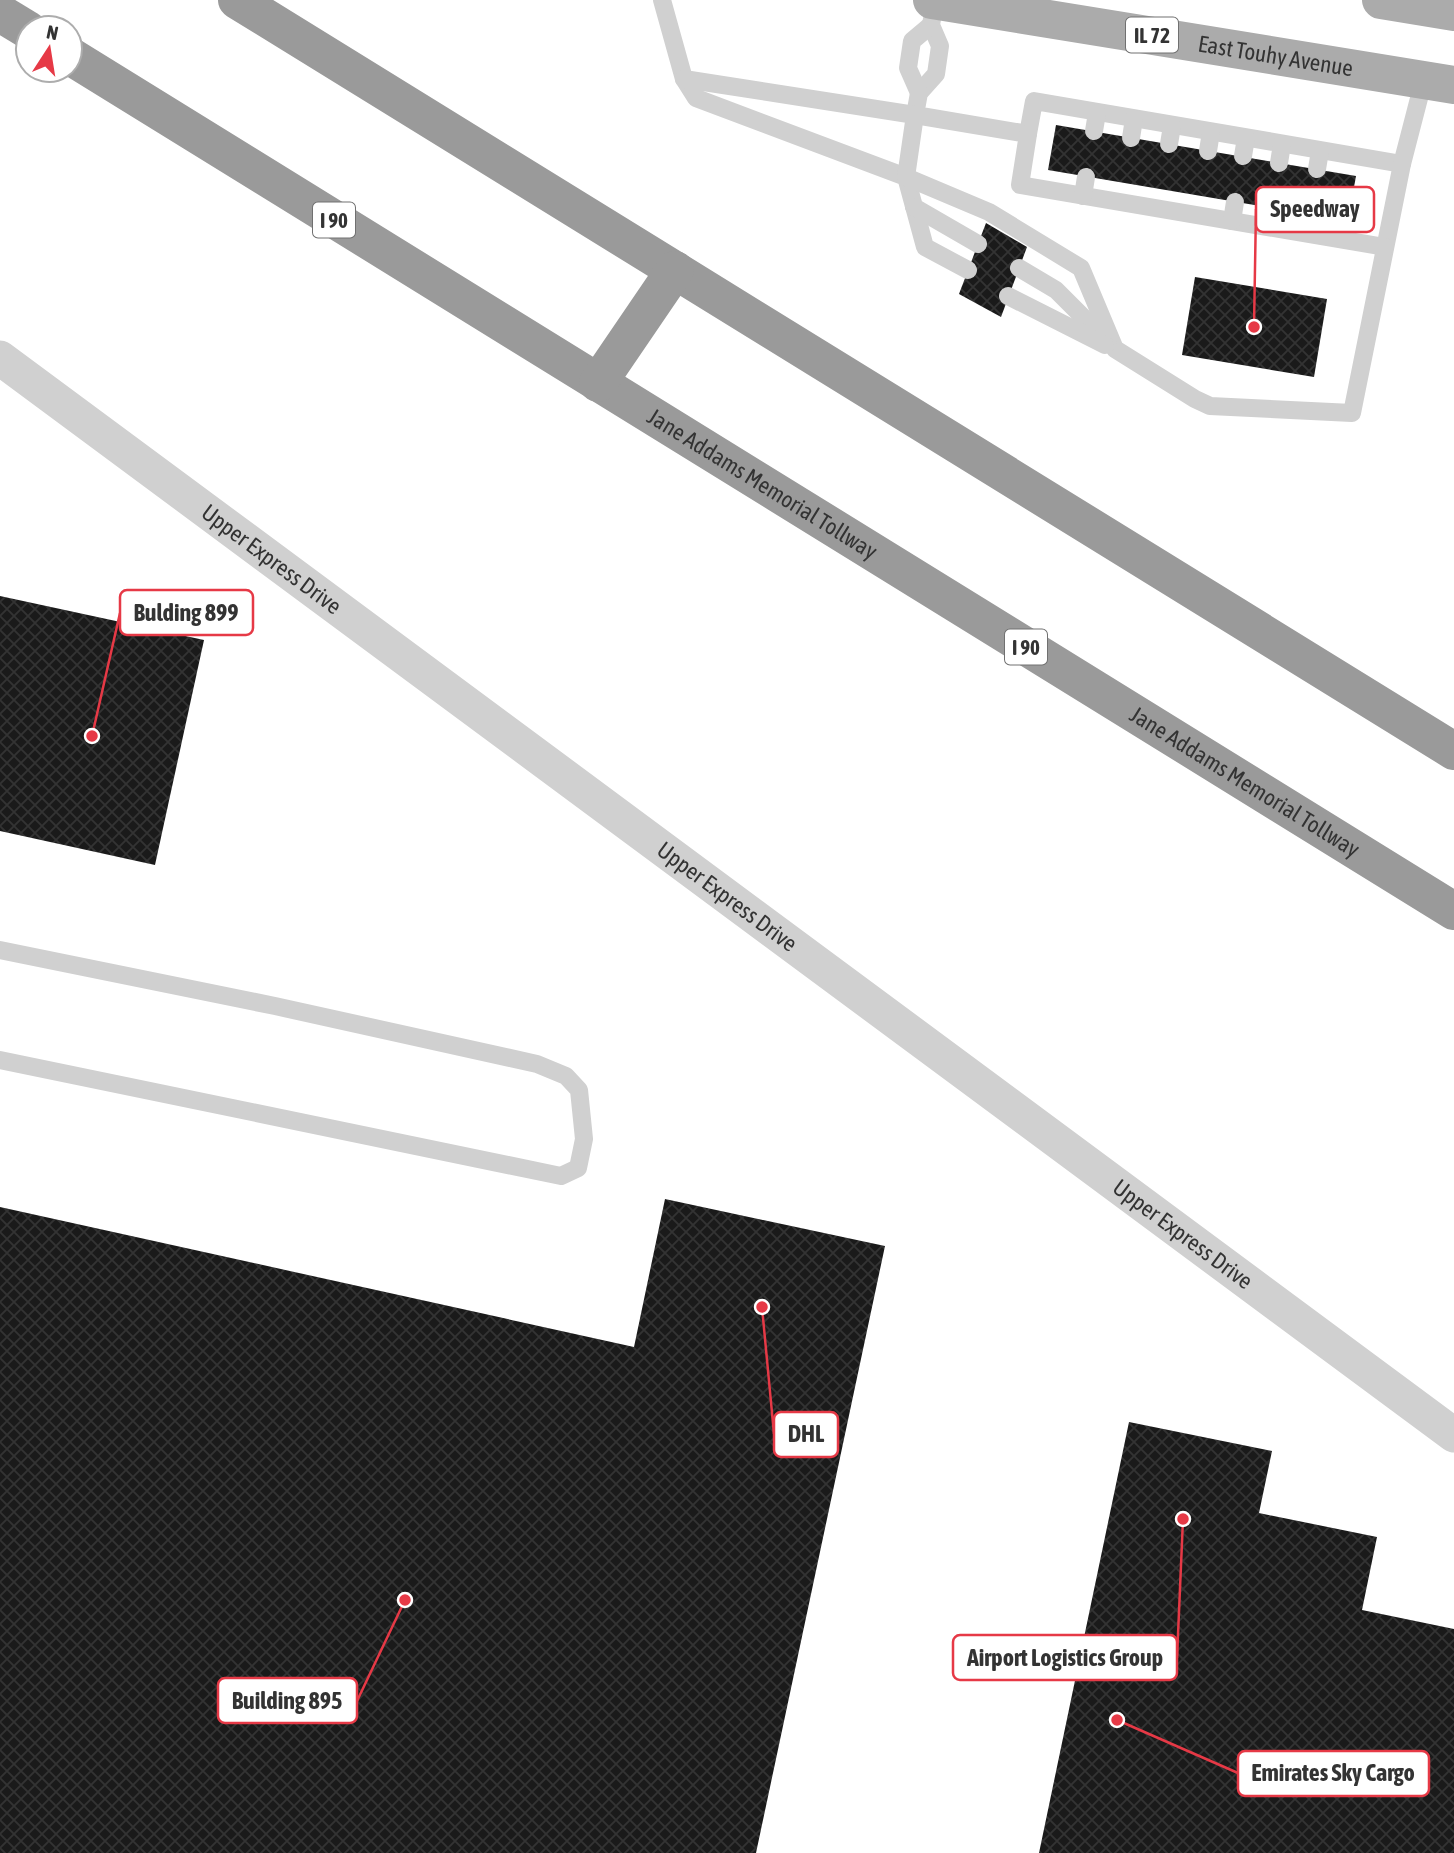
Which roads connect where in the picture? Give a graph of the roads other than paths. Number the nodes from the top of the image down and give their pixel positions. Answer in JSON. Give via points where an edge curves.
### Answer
{"nodes":[{"id":1,"x":237,"y":0,"type":"edge"},
{"id":2,"x":662,"y":0,"type":"edge"},
{"id":3,"x":1381,"y":0,"type":"edge"},
{"id":4,"x":933,"y":6,"type":"edge"},
{"id":5,"x":1454,"y":12,"type":"edge"},
{"id":6,"x":84,"y":65,"type":"edge"},
{"id":7,"x":684,"y":79,"type":"junction"},
{"id":8,"x":1439,"y":82,"type":"edge"},
{"id":9,"x":919,"y":93,"type":"junction"},
{"id":10,"x":915,"y":115,"type":"junction"},
{"id":11,"x":1134,"y":119,"type":"junction"},
{"id":12,"x":1172,"y":126,"type":"junction"},
{"id":13,"x":1211,"y":132,"type":"junction"},
{"id":14,"x":1028,"y":134,"type":"junction"},
{"id":15,"x":1131,"y":138,"type":"dead end"},
{"id":16,"x":1246,"y":138,"type":"junction"},
{"id":17,"x":1169,"y":144,"type":"dead end"},
{"id":18,"x":1282,"y":144,"type":"junction"},
{"id":19,"x":1208,"y":150,"type":"dead end"},
{"id":20,"x":1320,"y":150,"type":"junction"},
{"id":21,"x":1243,"y":156,"type":"dead end"},
{"id":22,"x":1279,"y":163,"type":"dead end"},
{"id":23,"x":1402,"y":164,"type":"junction"},
{"id":24,"x":1317,"y":169,"type":"dead end"},
{"id":25,"x":906,"y":177,"type":"junction"},
{"id":26,"x":1086,"y":177,"type":"dead end"},
{"id":27,"x":1123,"y":183,"type":"dead end"},
{"id":28,"x":1161,"y":190,"type":"dead end"},
{"id":29,"x":1083,"y":196,"type":"junction"},
{"id":30,"x":1199,"y":196,"type":"dead end"},
{"id":31,"x":1120,"y":202,"type":"junction"},
{"id":32,"x":1235,"y":202,"type":"dead end"},
{"id":33,"x":914,"y":207,"type":"junction"},
{"id":34,"x":1158,"y":208,"type":"junction"},
{"id":35,"x":1271,"y":208,"type":"dead end"},
{"id":36,"x":1196,"y":214,"type":"junction"},
{"id":37,"x":1309,"y":215,"type":"dead end"},
{"id":38,"x":1232,"y":221,"type":"junction"},
{"id":39,"x":1268,"y":227,"type":"junction"},
{"id":40,"x":1305,"y":233,"type":"junction"},
{"id":41,"x":978,"y":244,"type":"dead end"},
{"id":42,"x":1385,"y":247,"type":"junction"},
{"id":43,"x":1019,"y":268,"type":"dead end"},
{"id":44,"x":675,"y":270,"type":"junction"},
{"id":45,"x":968,"y":270,"type":"dead end"},
{"id":46,"x":1008,"y":296,"type":"dead end"},
{"id":47,"x":1115,"y":349,"type":"junction"},
{"id":48,"x":0,"y":358,"type":"edge"},
{"id":49,"x":598,"y":383,"type":"junction"},
{"id":50,"x":1454,"y":751,"type":"edge"},
{"id":51,"x":1454,"y":911,"type":"edge"},
{"id":52,"x":0,"y":950,"type":"edge"},
{"id":53,"x":0,"y":1060,"type":"edge"},
{"id":54,"x":1454,"y":1435,"type":"edge"}],
"edges":[{"from":1,"to":44,"type":"highway"},
{"from":2,"to":7,"type":"lane"},
{"from":3,"to":5,"type":"main road"},
{"from":4,"to":8,"type":"main road","name":"East Touhy Avenue","number":"IL 72"},
{"from":4,"to":9,"type":"lane","via":[[940,46],[936,74]]},
{"from":4,"to":9,"type":"lane","via":[[912,41],[908,68]]},
{"from":6,"to":49,"type":"highway","name":"Jane Addams Memorial Tollway","number":"I 90"},
{"from":7,"to":10,"type":"lane"},
{"from":7,"to":25,"type":"lane","via":[[696,98]]},
{"from":8,"to":23,"type":"lane"},
{"from":9,"to":10,"type":"lane"},
{"from":10,"to":14,"type":"lane"},
{"from":10,"to":25,"type":"lane"},
{"from":11,"to":12,"type":"lane"},
{"from":11,"to":14,"type":"lane","via":[[1096,122],[1034,101]]},
{"from":11,"to":15,"type":"lane"},
{"from":12,"to":13,"type":"lane"},
{"from":12,"to":17,"type":"lane"},
{"from":13,"to":16,"type":"lane"},
{"from":13,"to":19,"type":"lane"},
{"from":14,"to":29,"type":"lane","via":[[1020,185]]},
{"from":16,"to":18,"type":"lane"},
{"from":16,"to":21,"type":"lane"},
{"from":18,"to":20,"type":"lane"},
{"from":18,"to":22,"type":"lane"},
{"from":20,"to":23,"type":"lane"},
{"from":20,"to":24,"type":"lane"},
{"from":23,"to":42,"type":"lane"},
{"from":25,"to":33,"type":"lane"},
{"from":25,"to":47,"type":"lane","via":[[989,212],[1081,268]]},
{"from":26,"to":29,"type":"lane"},
{"from":27,"to":31,"type":"lane"},
{"from":28,"to":34,"type":"lane"},
{"from":29,"to":31,"type":"lane"},
{"from":30,"to":36,"type":"lane"},
{"from":31,"to":34,"type":"lane"},
{"from":32,"to":38,"type":"lane"},
{"from":33,"to":41,"type":"lane"},
{"from":33,"to":45,"type":"lane","via":[[925,247]]},
{"from":34,"to":36,"type":"lane"},
{"from":35,"to":39,"type":"lane"},
{"from":36,"to":38,"type":"lane"},
{"from":37,"to":40,"type":"lane"},
{"from":38,"to":39,"type":"lane"},
{"from":39,"to":40,"type":"lane"},
{"from":40,"to":42,"type":"lane"},
{"from":42,"to":47,"type":"lane","via":[[1352,413],[1210,406]]},
{"from":43,"to":47,"type":"lane","via":[[1056,290]]},
{"from":44,"to":49,"type":"highway"},
{"from":44,"to":50,"type":"highway"},
{"from":46,"to":47,"type":"lane"},
{"from":48,"to":54,"type":"street","name":"Upper Express Drive"},
{"from":49,"to":51,"type":"highway","name":"Jane Addams Memorial Tollway","number":"I 90"},
{"from":52,"to":53,"type":"lane","via":[[537,1064],[566,1076],[579,1090],[584,1139],[578,1168],[561,1176]]}]}
